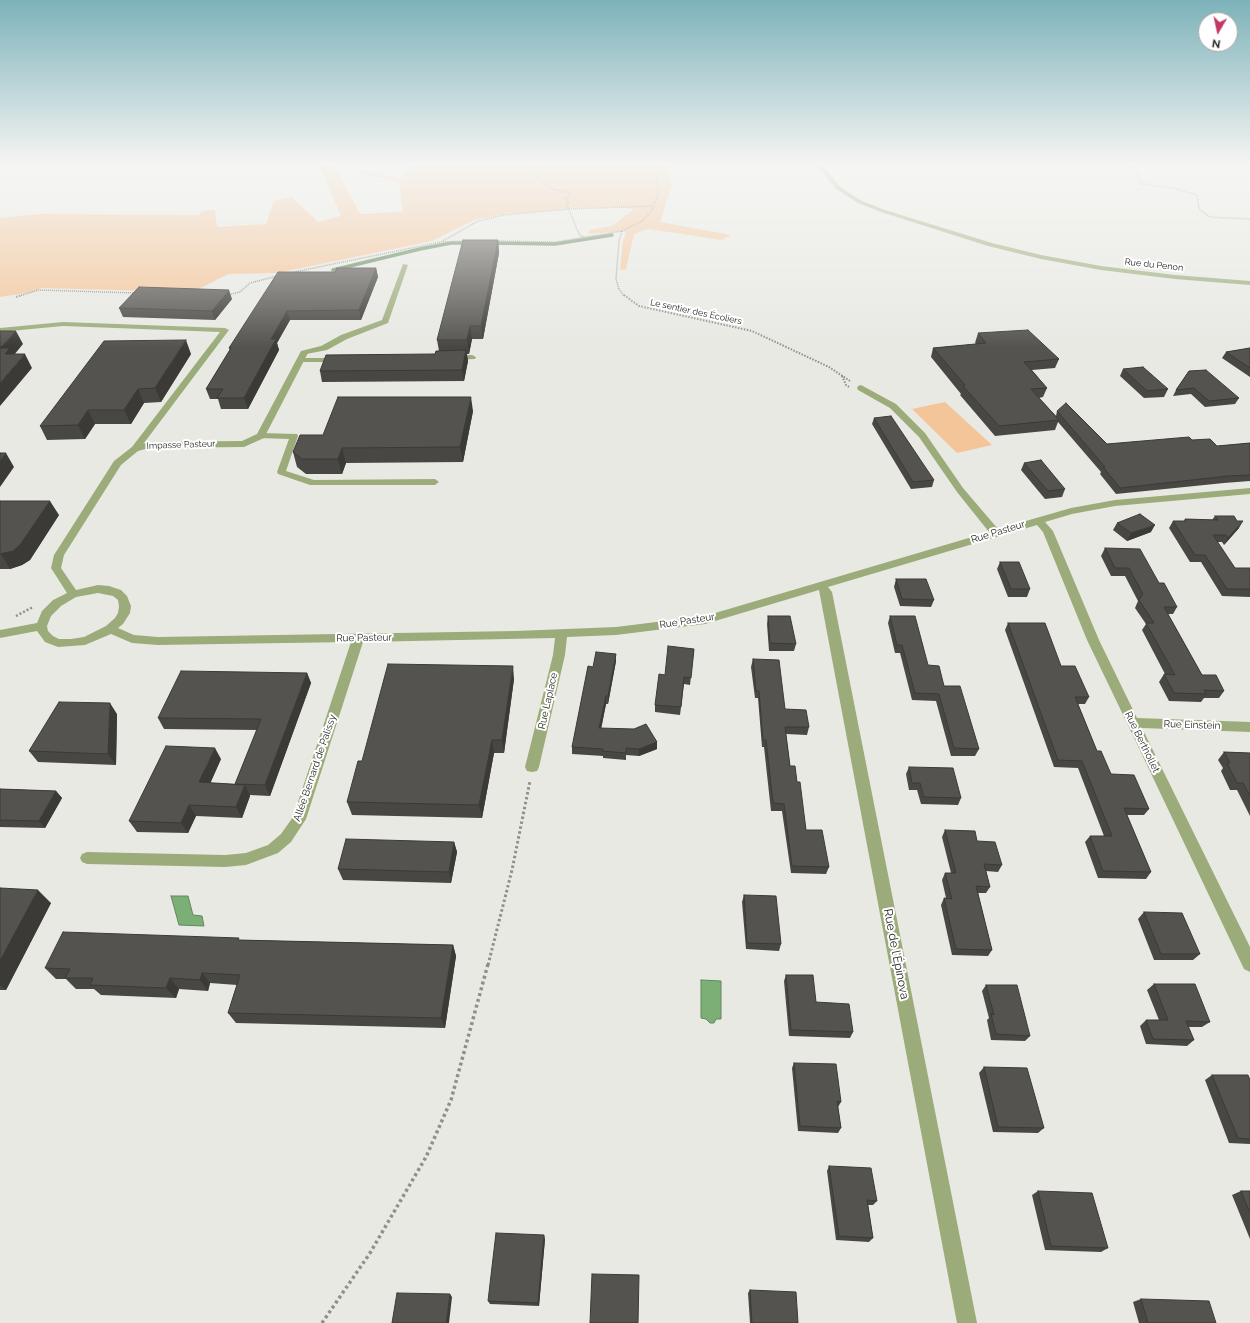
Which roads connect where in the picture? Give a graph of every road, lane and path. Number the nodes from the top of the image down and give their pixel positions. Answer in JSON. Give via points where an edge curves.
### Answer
{"nodes":[{"id":1,"x":471,"y":225,"type":"edge"},
{"id":2,"x":575,"y":225,"type":"edge"},
{"id":3,"x":635,"y":225,"type":"edge"},
{"id":4,"x":924,"y":225,"type":"edge"},
{"id":5,"x":622,"y":231,"type":"junction"},
{"id":6,"x":588,"y":237,"type":"junction"},
{"id":7,"x":466,"y":241,"type":"edge"},
{"id":8,"x":497,"y":241,"type":"edge"},
{"id":9,"x":441,"y":242,"type":"junction"},
{"id":10,"x":405,"y":265,"type":"dead end"},
{"id":11,"x":290,"y":273,"type":"edge"},
{"id":12,"x":283,"y":275,"type":"edge"},
{"id":13,"x":1250,"y":283,"type":"edge"},
{"id":14,"x":140,"y":294,"type":"edge"},
{"id":15,"x":226,"y":295,"type":"edge"},
{"id":16,"x":16,"y":297,"type":"dead end"},
{"id":17,"x":0,"y":330,"type":"edge"},
{"id":18,"x":302,"y":357,"type":"junction"},
{"id":19,"x":472,"y":357,"type":"dead end"},
{"id":20,"x":441,"y":358,"type":"edge"},
{"id":21,"x":349,"y":359,"type":"edge"},
{"id":22,"x":862,"y":388,"type":"joint"},
{"id":23,"x":261,"y":436,"type":"junction"},
{"id":24,"x":135,"y":449,"type":"junction"},
{"id":25,"x":435,"y":482,"type":"dead end"},
{"id":26,"x":1250,"y":491,"type":"edge"},
{"id":27,"x":1038,"y":520,"type":"junction"},
{"id":28,"x":996,"y":532,"type":"junction"},
{"id":29,"x":822,"y":586,"type":"junction"},
{"id":30,"x":73,"y":594,"type":"junction"},
{"id":31,"x":57,"y":603,"type":"junction"},
{"id":32,"x":9,"y":619,"type":"dead end"},
{"id":33,"x":41,"y":626,"type":"junction"},
{"id":34,"x":110,"y":629,"type":"junction"},
{"id":35,"x":0,"y":634,"type":"edge"},
{"id":36,"x":561,"y":634,"type":"junction"},
{"id":37,"x":358,"y":638,"type":"junction"},
{"id":38,"x":1133,"y":723,"type":"junction"},
{"id":39,"x":1250,"y":727,"type":"edge"},
{"id":40,"x":532,"y":767,"type":"joint"},
{"id":41,"x":87,"y":858,"type":"dead end"},
{"id":42,"x":1250,"y":964,"type":"edge"},
{"id":43,"x":322,"y":1323,"type":"edge"},
{"id":44,"x":967,"y":1323,"type":"edge"}],
"edges":[{"from":1,"to":9,"type":"path"},
{"from":2,"to":6,"type":"path","via":[[581,236]]},
{"from":3,"to":5,"type":"path"},
{"from":4,"to":13,"type":"street","name":"Rue du Penon","via":[[990,245],[1101,268]]},
{"from":5,"to":6,"type":"path"},
{"from":5,"to":22,"type":"path","name":"Le sentier des Écoliers","via":[[616,279],[625,297],[639,306],[752,331],[829,368]]},
{"from":6,"to":8,"type":"path","via":[[556,242]]},
{"from":7,"to":9,"type":"path"},
{"from":9,"to":11,"type":"path"},
{"from":10,"to":18,"type":"lane","via":[[385,321]]},
{"from":12,"to":15,"type":"path","via":[[250,283],[240,292]]},
{"from":14,"to":16,"type":"path","via":[[39,290]]},
{"from":17,"to":24,"type":"lane","via":[[63,324],[225,330]]},
{"from":18,"to":21,"type":"lane"},
{"from":18,"to":23,"type":"street"},
{"from":19,"to":20,"type":"lane"},
{"from":22,"to":28,"type":"street","via":[[893,406],[922,435],[960,490]]},
{"from":23,"to":24,"type":"street","name":"Impasse Pasteur","via":[[244,444],[149,445]]},
{"from":23,"to":25,"type":"lane","via":[[294,436],[281,472],[313,483]]},
{"from":24,"to":30,"type":"street","name":"Impasse Pasteur","via":[[116,463],[59,555],[56,568]]},
{"from":26,"to":27,"type":"street","name":"Rue Pasteur","via":[[1115,503]]},
{"from":27,"to":28,"type":"street","name":"Rue Pasteur"},
{"from":27,"to":38,"type":"street","name":"Rue Berthollet","via":[[1048,531],[1093,640]]},
{"from":28,"to":29,"type":"street","name":"Rue Pasteur"},
{"from":29,"to":36,"type":"street","name":"Rue Pasteur","via":[[705,620],[616,631]]},
{"from":29,"to":44,"type":"street","name":"Rue de l'Épinova","via":[[826,592]]},
{"from":30,"to":31,"type":"street"},
{"from":30,"to":34,"type":"street","via":[[109,590],[117,593],[123,599],[124,613]]},
{"from":31,"to":32,"type":"path","via":[[36,606]]},
{"from":31,"to":33,"type":"street","via":[[46,614]]},
{"from":33,"to":34,"type":"street","via":[[49,639],[71,644],[85,641]]},
{"from":33,"to":35,"type":"street"},
{"from":34,"to":37,"type":"street","name":"Rue Pasteur","via":[[132,639],[158,642]]},
{"from":36,"to":37,"type":"street","name":"Rue Pasteur"},
{"from":36,"to":40,"type":"street","name":"Rue Laplace","via":[[559,655]]},
{"from":37,"to":41,"type":"street","name":"Allée Bernard de Palissy","via":[[299,820],[282,842],[273,849],[246,859],[225,861]]},
{"from":38,"to":39,"type":"street","name":"Rue Einstein"},
{"from":38,"to":42,"type":"street","name":"Rue Berthollet"},
{"from":40,"to":43,"type":"path","via":[[512,870],[451,1100],[426,1156],[394,1212],[370,1253]]}]}
